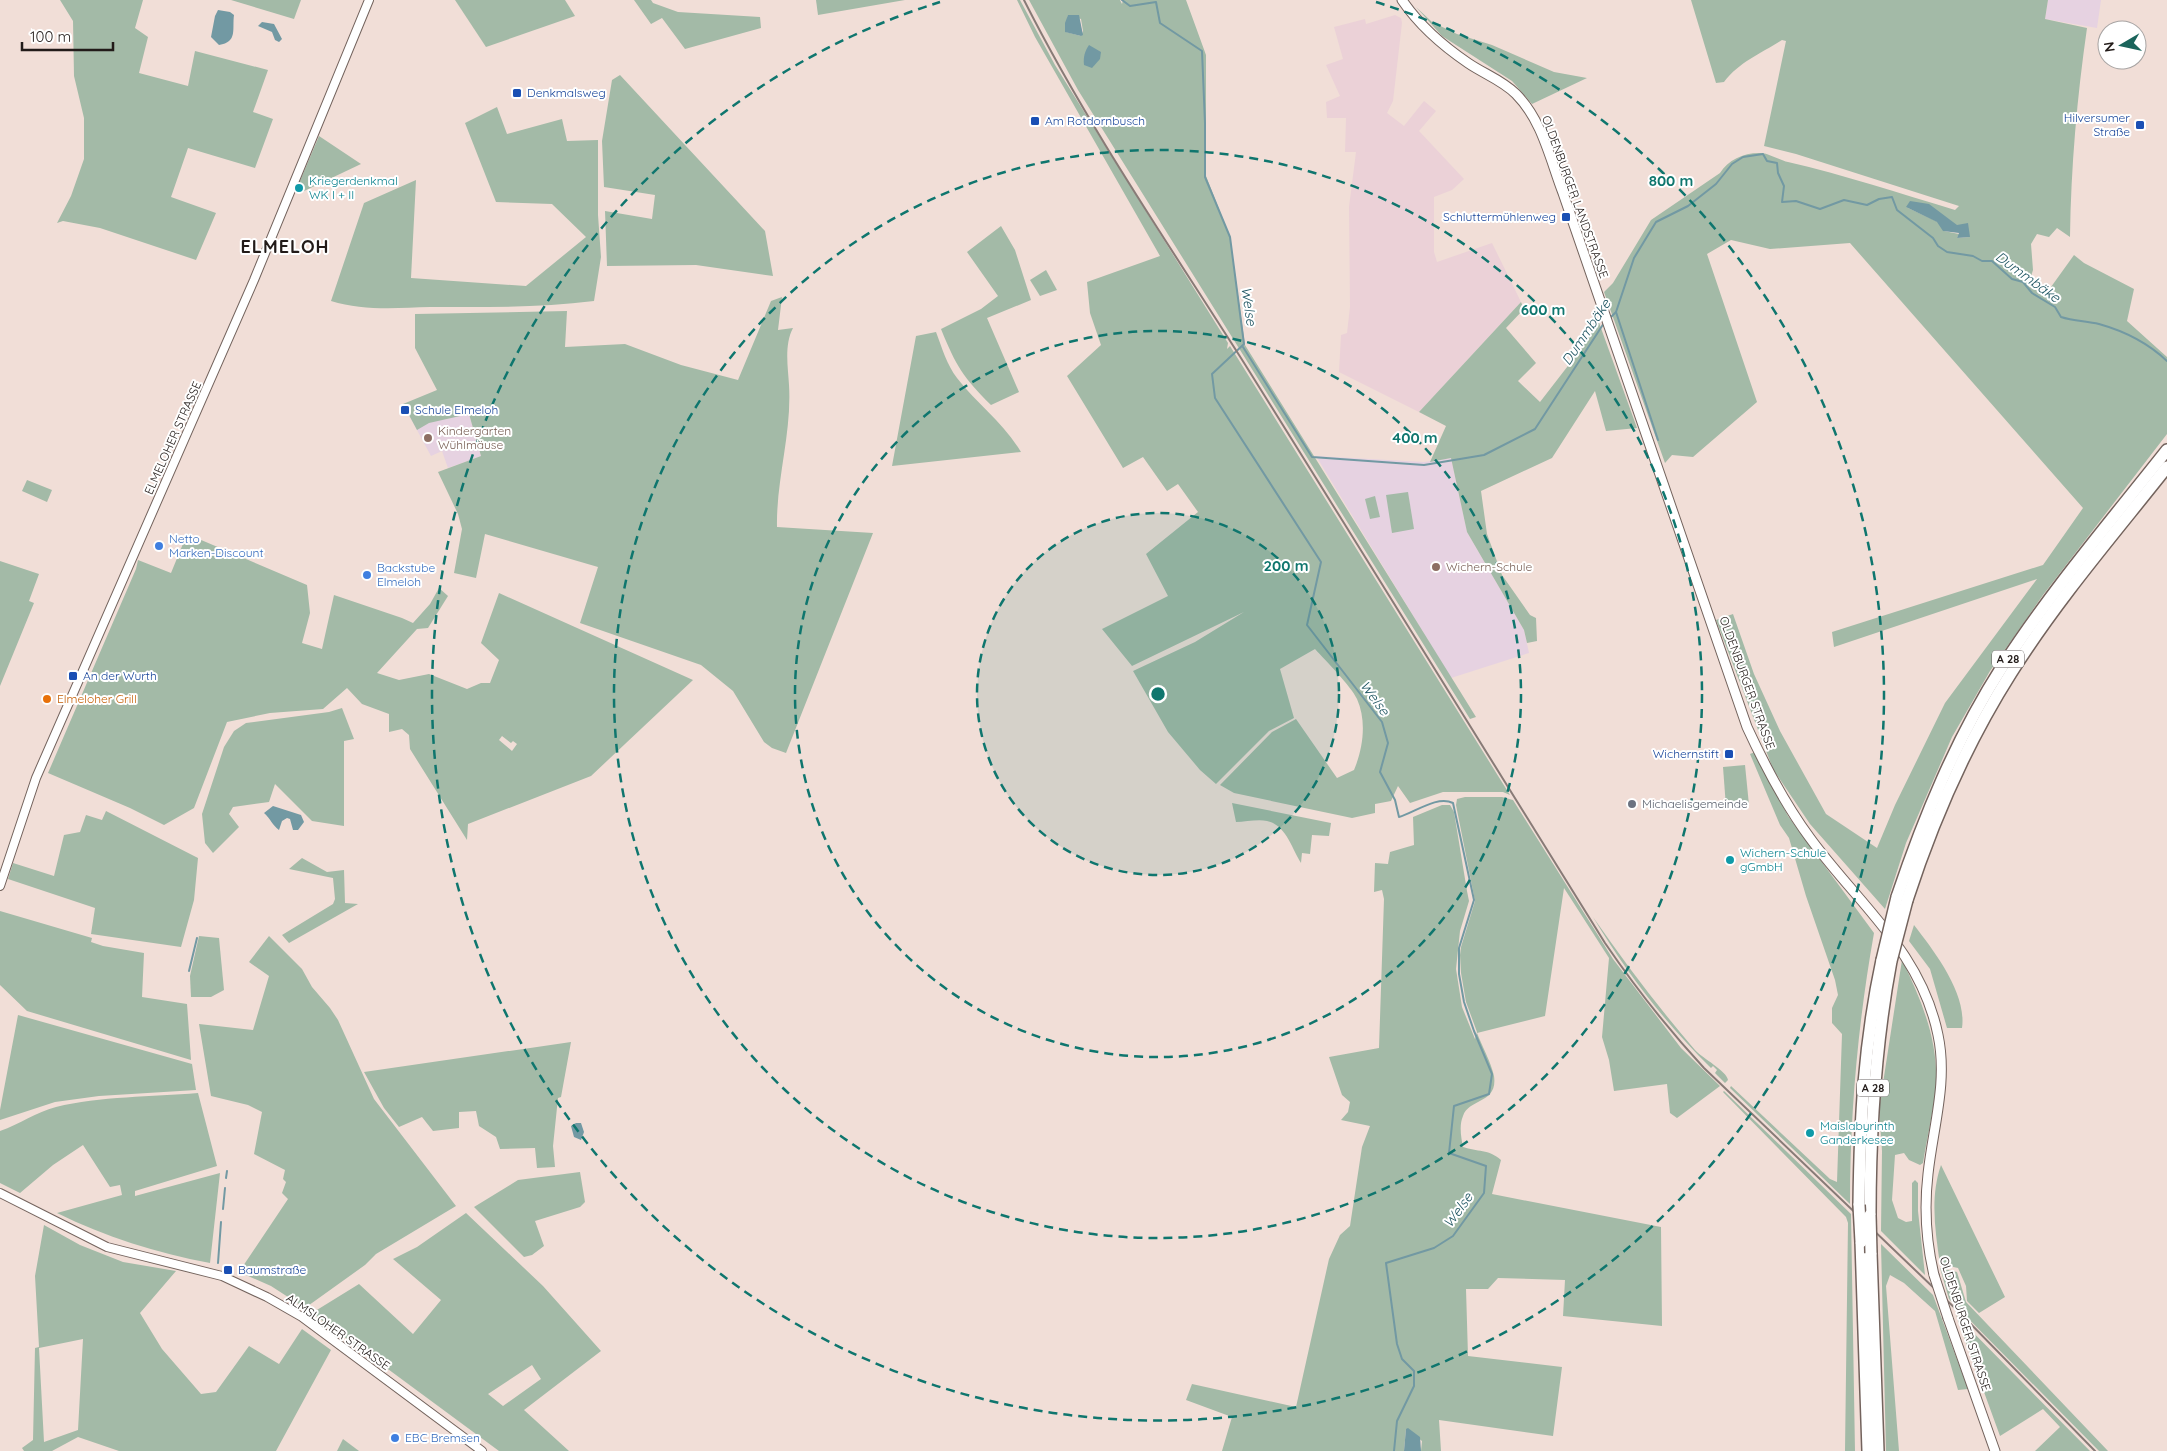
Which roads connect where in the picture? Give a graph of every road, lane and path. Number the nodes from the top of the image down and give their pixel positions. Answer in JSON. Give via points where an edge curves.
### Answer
{"nodes":[{"id":1,"x":369,"y":0,"type":"edge"},
{"id":2,"x":1402,"y":0,"type":"edge"},
{"id":3,"x":1605,"y":318,"type":"joint"},
{"id":4,"x":2167,"y":450,"type":"edge"},
{"id":5,"x":2167,"y":467,"type":"edge"},
{"id":6,"x":0,"y":886,"type":"edge"},
{"id":7,"x":1902,"y":899,"type":"junction"},
{"id":8,"x":1886,"y":960,"type":"junction"},
{"id":9,"x":0,"y":1193,"type":"edge"},
{"id":10,"x":482,"y":1451,"type":"edge"},
{"id":11,"x":1868,"y":1451,"type":"edge"},
{"id":12,"x":1878,"y":1451,"type":"edge"},
{"id":13,"x":1995,"y":1451,"type":"edge"}],
"edges":[{"from":1,"to":6,"type":"street","name":"ELMELOHER STRASSE","via":[[254,280],[36,778]]},
{"from":2,"to":3,"type":"main road","name":"OLDENBURGER LANDSTRASSE","via":[[1440,42],[1504,83],[1534,116]]},
{"from":3,"to":13,"type":"main road","name":"OLDENBURGER STRASSE","bridge":true,"via":[[1747,727],[1768,773],[1811,840],[1904,952],[1929,1002],[1939,1036],[1942,1090],[1928,1172],[1927,1241],[1934,1275]]},
{"from":4,"to":7,"type":"highway","number":"A 28","via":[[2050,600],[1997,676],[1945,772],[1914,845]]},
{"from":5,"to":7,"type":"highway","number":"A 28","via":[[2057,606],[1991,706],[1945,798]]},
{"from":7,"to":8,"type":"highway","number":"A 28","bridge":true},
{"from":8,"to":11,"type":"highway","number":"A 28","bridge":true,"via":[[1869,1031],[1860,1106],[1859,1205]]},
{"from":8,"to":12,"type":"highway","number":"A 28","bridge":true,"via":[[1874,1070],[1870,1147]]},
{"from":9,"to":10,"type":"street","name":"ALMSLOHER STRASSE","via":[[107,1247],[222,1276],[268,1297],[302,1318]]}]}
